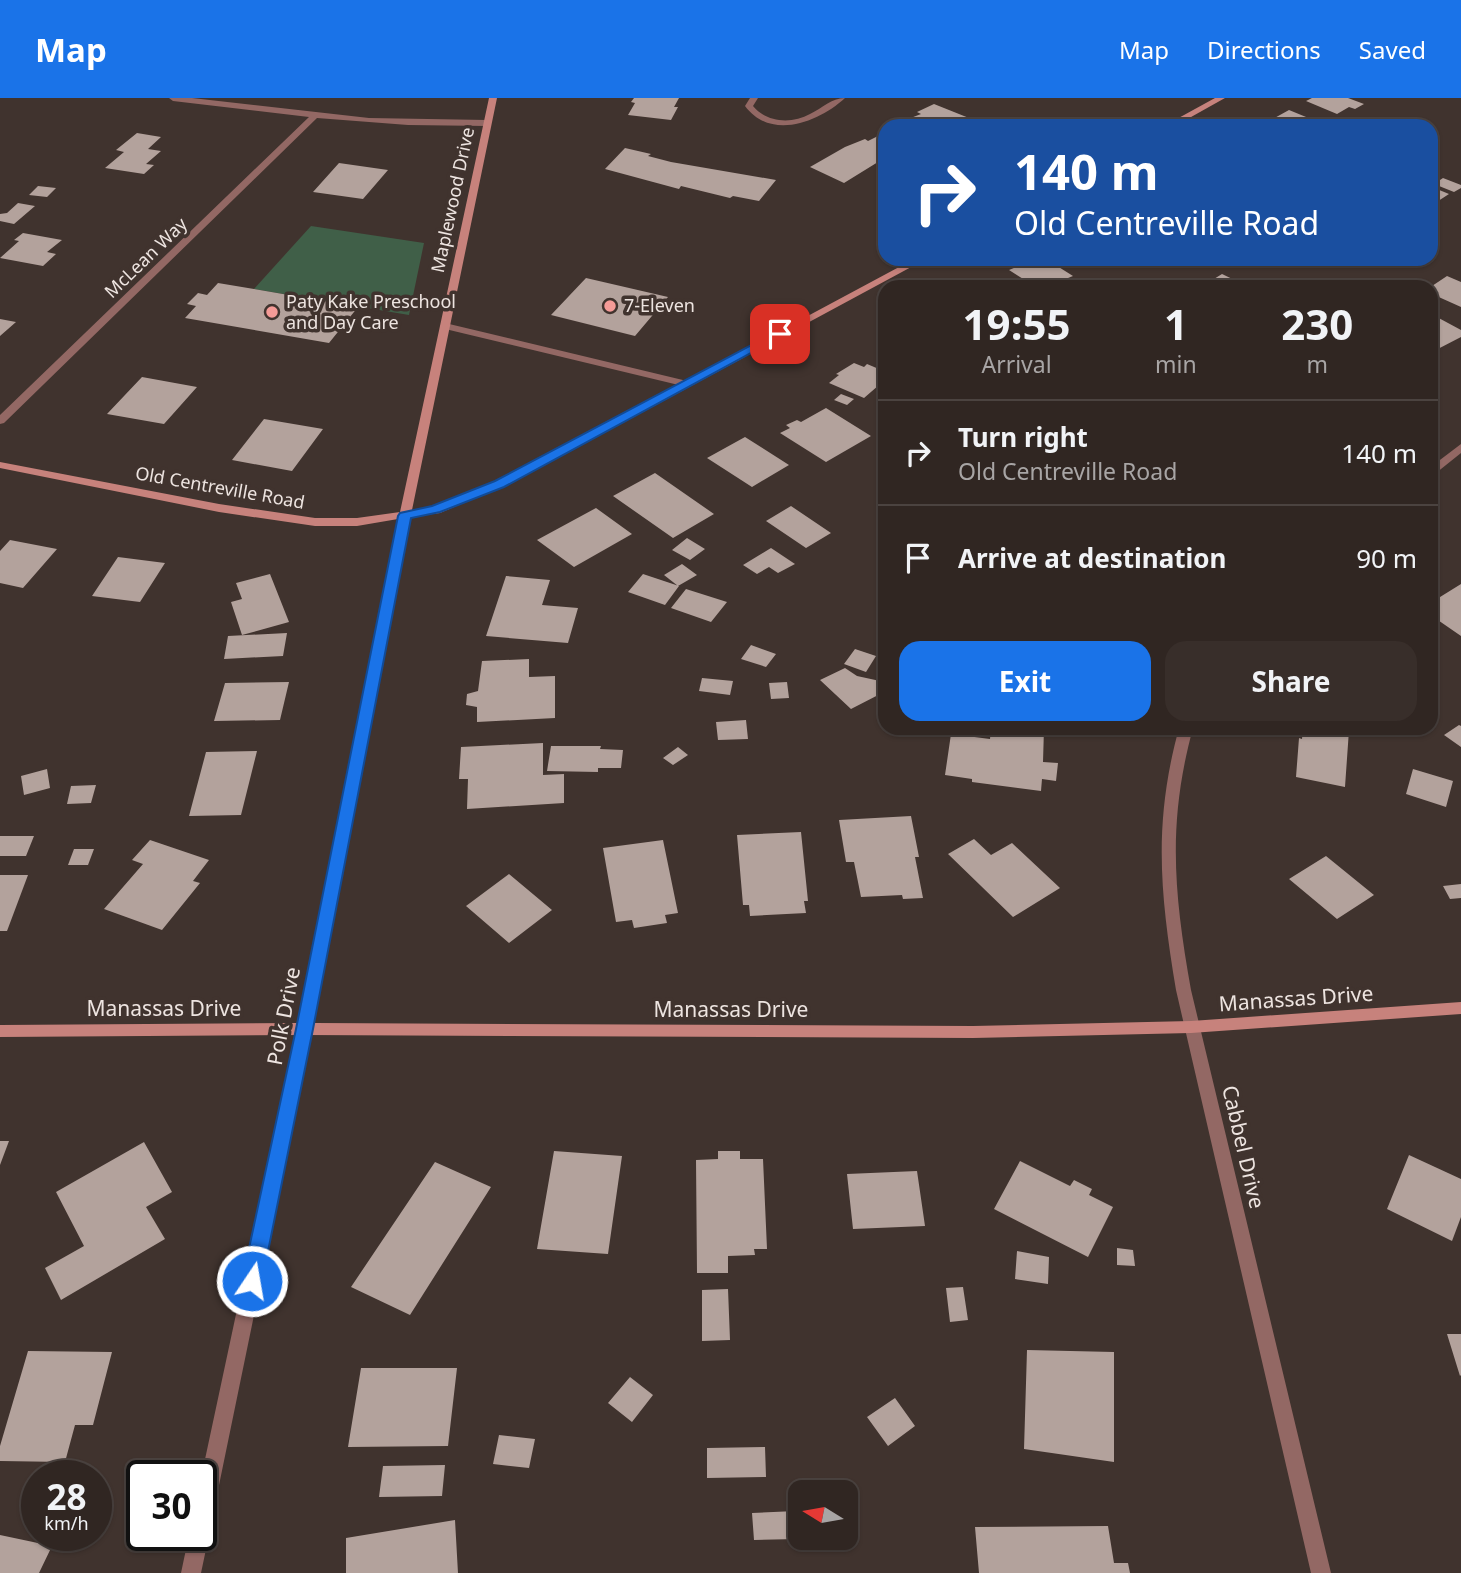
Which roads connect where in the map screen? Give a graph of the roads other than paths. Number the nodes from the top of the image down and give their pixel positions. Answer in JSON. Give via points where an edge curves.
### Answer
{"nodes":[{"id":1,"x":173,"y":98,"type":"edge"},
{"id":2,"x":493,"y":98,"type":"edge"},
{"id":3,"x":754,"y":98,"type":"edge"},
{"id":4,"x":841,"y":98,"type":"edge"},
{"id":5,"x":1221,"y":98,"type":"edge"},
{"id":6,"x":314,"y":117,"type":"junction"},
{"id":7,"x":1181,"y":119,"type":"edge"},
{"id":8,"x":487,"y":123,"type":"junction"},
{"id":9,"x":907,"y":266,"type":"edge"},
{"id":10,"x":881,"y":280,"type":"edge"},
{"id":11,"x":878,"y":282,"type":"edge"},
{"id":12,"x":444,"y":326,"type":"junction"},
{"id":13,"x":687,"y":384,"type":"junction"},
{"id":14,"x":0,"y":421,"type":"edge"},
{"id":15,"x":1461,"y":447,"type":"edge"},
{"id":16,"x":0,"y":465,"type":"edge"},
{"id":17,"x":1438,"y":466,"type":"edge"},
{"id":18,"x":405,"y":516,"type":"junction"},
{"id":19,"x":1184,"y":735,"type":"edge"},
{"id":20,"x":1461,"y":1008,"type":"edge"},
{"id":21,"x":1191,"y":1027,"type":"junction"},
{"id":22,"x":305,"y":1029,"type":"junction"},
{"id":23,"x":0,"y":1031,"type":"edge"},
{"id":24,"x":214,"y":1460,"type":"edge"},
{"id":25,"x":196,"y":1551,"type":"edge"},
{"id":26,"x":191,"y":1573,"type":"edge"},
{"id":27,"x":1321,"y":1573,"type":"edge"}],
"edges":[{"from":1,"to":6,"type":"street"},
{"from":2,"to":8,"type":"main road","name":"Maplewood Drive"},
{"from":3,"to":4,"type":"street","via":[[753,113],[786,123],[811,118]]},
{"from":5,"to":7,"type":"main road"},
{"from":6,"to":8,"type":"street","via":[[384,123]]},
{"from":6,"to":14,"type":"street","name":"McLean Way"},
{"from":8,"to":12,"type":"main road","name":"Maplewood Drive"},
{"from":9,"to":10,"type":"main road","name":"Old Centreville Road"},
{"from":11,"to":13,"type":"main road","name":"Old Centreville Road"},
{"from":12,"to":13,"type":"street"},
{"from":12,"to":18,"type":"main road","name":"Maplewood Drive"},
{"from":13,"to":18,"type":"main road","name":"Old Centreville Road","via":[[487,490],[436,510]]},
{"from":15,"to":17,"type":"street"},
{"from":16,"to":18,"type":"main road","name":"Old Centreville Road","via":[[271,517],[357,522]]},
{"from":18,"to":22,"type":"main road","name":"Polk Drive"},
{"from":19,"to":21,"type":"street","name":"Cabbel Drive","via":[[1175,761],[1167,821],[1167,884]]},
{"from":20,"to":21,"type":"main road","name":"Manassas Drive"},
{"from":21,"to":22,"type":"main road","name":"Manassas Drive","via":[[973,1032]]},
{"from":21,"to":27,"type":"street","name":"Cabbel Drive"},
{"from":22,"to":23,"type":"main road","name":"Manassas Drive"},
{"from":22,"to":24,"type":"street","name":"Polk Drive"},
{"from":25,"to":26,"type":"street"}]}
